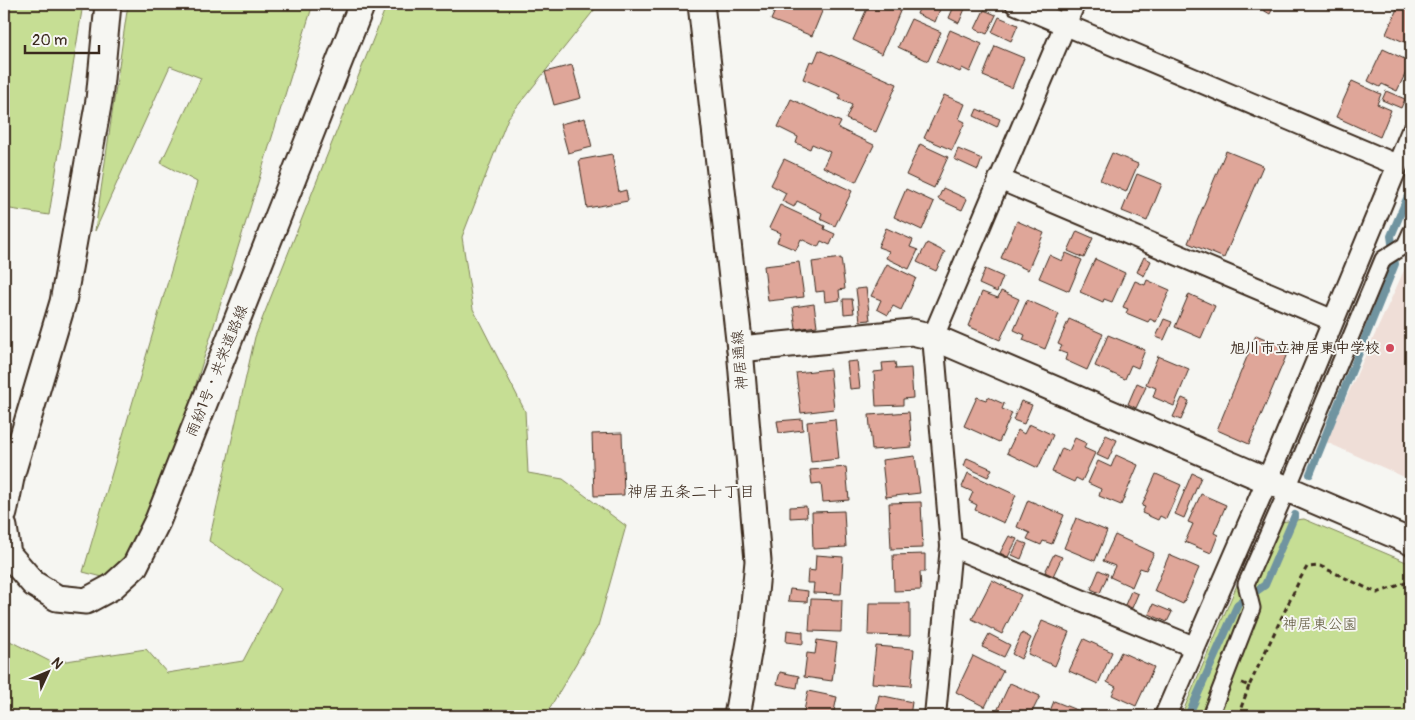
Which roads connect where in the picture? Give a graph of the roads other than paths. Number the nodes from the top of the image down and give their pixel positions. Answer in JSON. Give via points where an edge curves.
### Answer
{"nodes":[{"id":1,"x":108,"y":4,"type":"edge"},
{"id":2,"x":362,"y":4,"type":"edge"},
{"id":3,"x":701,"y":4,"type":"edge"},
{"id":4,"x":1016,"y":4,"type":"edge"},
{"id":5,"x":1074,"y":4,"type":"edge"},
{"id":6,"x":1065,"y":24,"type":"junction"},
{"id":7,"x":1411,"y":133,"type":"edge"},
{"id":8,"x":1397,"y":165,"type":"junction"},
{"id":9,"x":999,"y":179,"type":"junction"},
{"id":10,"x":1411,"y":232,"type":"edge"},
{"id":11,"x":1332,"y":320,"type":"junction"},
{"id":12,"x":932,"y":337,"type":"junction"},
{"id":13,"x":740,"y":349,"type":"junction"},
{"id":14,"x":1277,"y":484,"type":"junction"},
{"id":15,"x":4,"y":514,"type":"edge"},
{"id":16,"x":4,"y":527,"type":"edge"},
{"id":17,"x":1411,"y":542,"type":"edge"},
{"id":18,"x":951,"y":546,"type":"junction"},
{"id":19,"x":1194,"y":647,"type":"junction"},
{"id":20,"x":737,"y":716,"type":"edge"},
{"id":21,"x":935,"y":716,"type":"edge"},
{"id":22,"x":1165,"y":716,"type":"edge"},
{"id":23,"x":1210,"y":716,"type":"edge"}],
"edges":[{"from":1,"to":15,"type":"street","via":[[99,100],[63,302],[12,473]]},
{"from":2,"to":16,"type":"street","name":"雨紛1号・共栄道路線","via":[[158,520],[134,566],[112,587],[86,601],[57,598],[34,584],[8,554]]},
{"from":3,"to":13,"type":"street","name":"神居通線"},
{"from":4,"to":6,"type":"street"},
{"from":5,"to":6,"type":"street"},
{"from":6,"to":8,"type":"street"},
{"from":6,"to":9,"type":"street"},
{"from":7,"to":8,"type":"street"},
{"from":8,"to":11,"type":"street"},
{"from":9,"to":11,"type":"street"},
{"from":9,"to":12,"type":"street"},
{"from":10,"to":14,"type":"street","via":[[1406,245],[1383,259]]},
{"from":11,"to":14,"type":"street"},
{"from":12,"to":13,"type":"street","via":[[912,332]]},
{"from":12,"to":14,"type":"street"},
{"from":12,"to":18,"type":"street"},
{"from":13,"to":20,"type":"street","name":"神居通線","via":[[758,561],[751,636]]},
{"from":14,"to":17,"type":"street"},
{"from":14,"to":19,"type":"street"},
{"from":14,"to":23,"type":"street","via":[[1246,584],[1252,608]]},
{"from":18,"to":19,"type":"street"},
{"from":18,"to":21,"type":"street"},
{"from":19,"to":22,"type":"street"}]}
